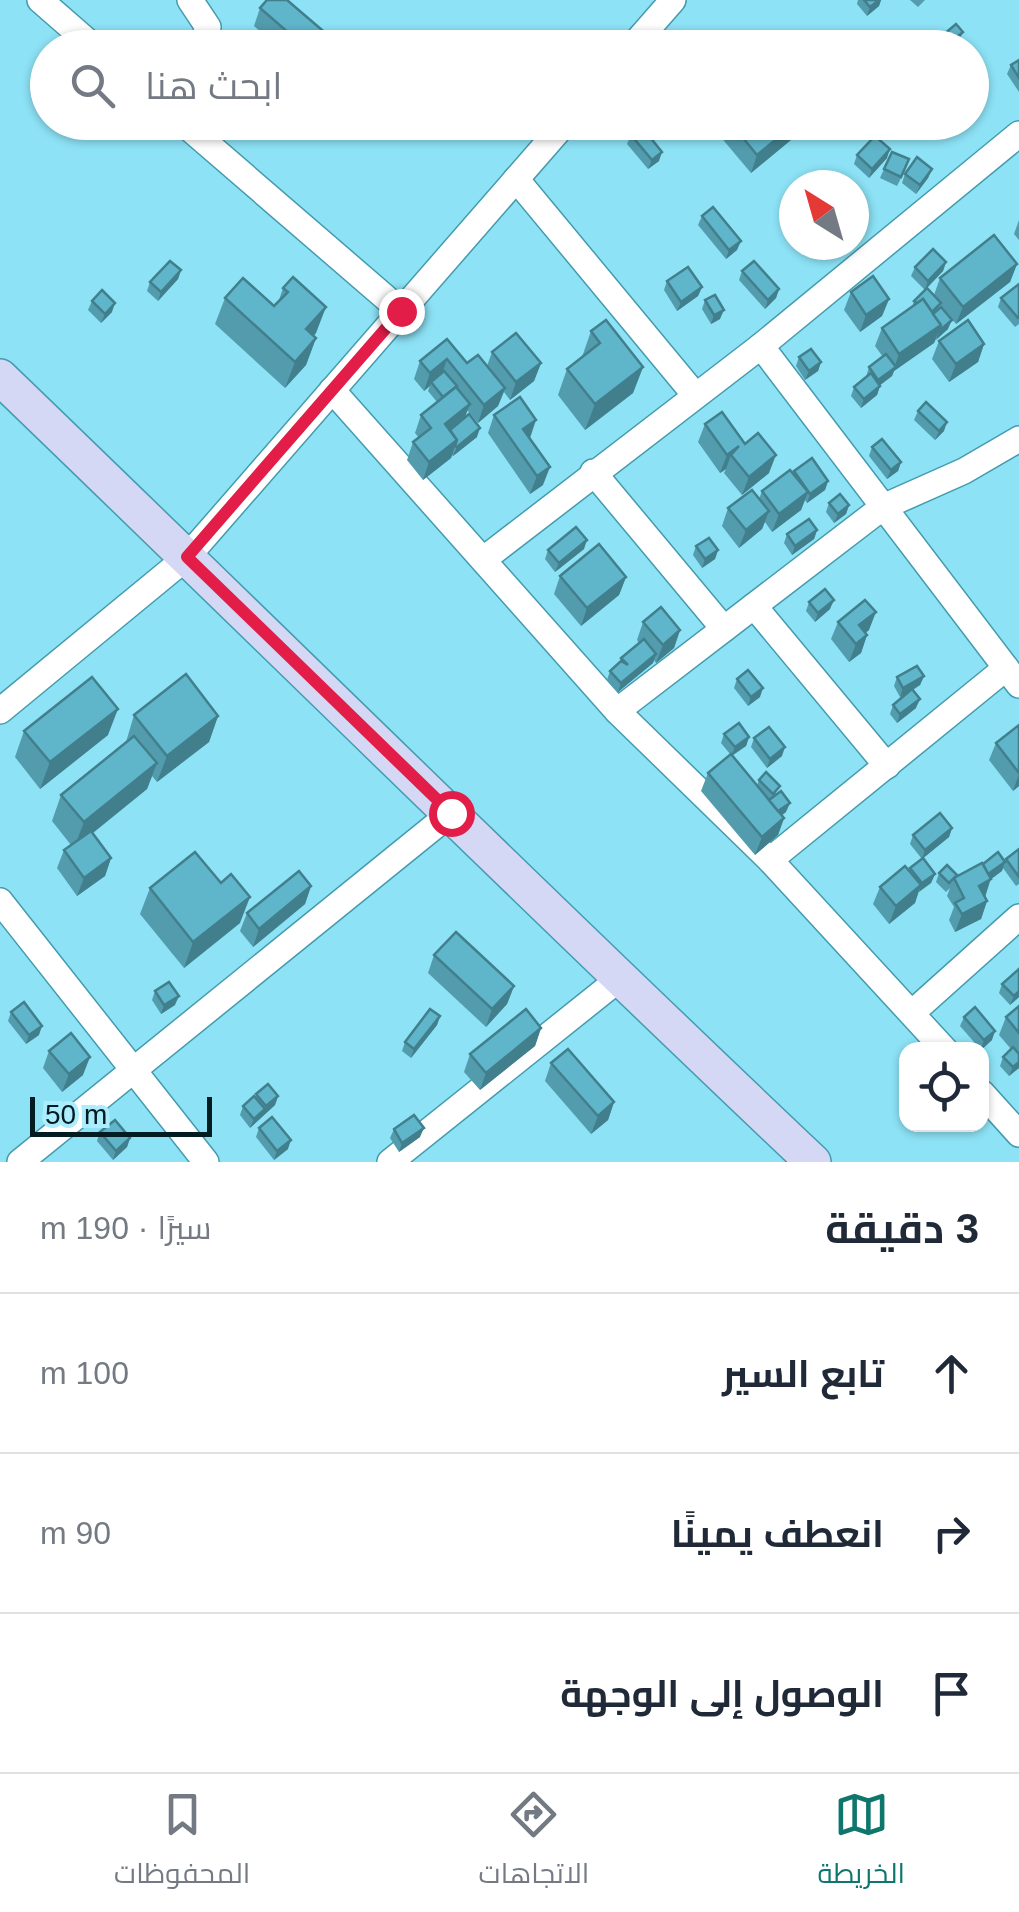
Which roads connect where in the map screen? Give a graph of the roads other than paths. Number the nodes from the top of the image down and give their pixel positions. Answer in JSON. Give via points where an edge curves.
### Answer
{"nodes":[{"id":1,"x":40,"y":0,"type":"edge"},
{"id":2,"x":190,"y":0,"type":"edge"},
{"id":3,"x":673,"y":0,"type":"edge"},
{"id":4,"x":74,"y":30,"type":"edge"},
{"id":5,"x":207,"y":30,"type":"edge"},
{"id":6,"x":647,"y":30,"type":"edge"},
{"id":7,"x":1019,"y":134,"type":"edge"},
{"id":8,"x":203,"y":140,"type":"edge"},
{"id":9,"x":550,"y":140,"type":"edge"},
{"id":10,"x":516,"y":179,"type":"junction"},
{"id":11,"x":401,"y":311,"type":"junction"},
{"id":12,"x":761,"y":346,"type":"junction"},
{"id":13,"x":0,"y":377,"type":"edge"},
{"id":14,"x":332,"y":390,"type":"junction"},
{"id":15,"x":695,"y":395,"type":"junction"},
{"id":16,"x":1019,"y":439,"type":"edge"},
{"id":17,"x":593,"y":472,"type":"junction"},
{"id":18,"x":884,"y":507,"type":"junction"},
{"id":19,"x":187,"y":557,"type":"junction"},
{"id":20,"x":484,"y":559,"type":"junction"},
{"id":21,"x":754,"y":606,"type":"junction"},
{"id":22,"x":724,"y":628,"type":"junction"},
{"id":23,"x":1013,"y":676,"type":"edge"},
{"id":24,"x":0,"y":711,"type":"edge"},
{"id":25,"x":617,"y":711,"type":"junction"},
{"id":26,"x":886,"y":766,"type":"junction"},
{"id":27,"x":451,"y":813,"type":"junction"},
{"id":28,"x":770,"y":860,"type":"junction"},
{"id":29,"x":0,"y":900,"type":"edge"},
{"id":30,"x":1019,"y":918,"type":"edge"},
{"id":31,"x":619,"y":979,"type":"junction"},
{"id":32,"x":913,"y":1012,"type":"junction"},
{"id":33,"x":938,"y":1042,"type":"edge"},
{"id":34,"x":134,"y":1070,"type":"junction"},
{"id":35,"x":989,"y":1100,"type":"edge"},
{"id":36,"x":1019,"y":1134,"type":"edge"},
{"id":37,"x":20,"y":1162,"type":"edge"},
{"id":38,"x":206,"y":1162,"type":"edge"},
{"id":39,"x":390,"y":1162,"type":"edge"},
{"id":40,"x":812,"y":1162,"type":"edge"}],
"edges":[{"from":1,"to":4,"type":"street"},
{"from":2,"to":5,"type":"street"},
{"from":3,"to":6,"type":"street"},
{"from":7,"to":12,"type":"street"},
{"from":8,"to":11,"type":"street"},
{"from":9,"to":10,"type":"street"},
{"from":10,"to":11,"type":"street"},
{"from":10,"to":15,"type":"street"},
{"from":11,"to":14,"type":"street"},
{"from":12,"to":15,"type":"street"},
{"from":12,"to":18,"type":"street"},
{"from":13,"to":19,"type":"main road"},
{"from":14,"to":19,"type":"street"},
{"from":14,"to":20,"type":"street"},
{"from":15,"to":17,"type":"street"},
{"from":16,"to":18,"type":"street"},
{"from":17,"to":20,"type":"street"},
{"from":17,"to":22,"type":"street"},
{"from":18,"to":21,"type":"street"},
{"from":18,"to":23,"type":"street"},
{"from":19,"to":24,"type":"street"},
{"from":19,"to":27,"type":"main road"},
{"from":20,"to":25,"type":"street"},
{"from":21,"to":22,"type":"street"},
{"from":21,"to":26,"type":"street"},
{"from":22,"to":25,"type":"street"},
{"from":23,"to":26,"type":"street"},
{"from":25,"to":28,"type":"street"},
{"from":26,"to":28,"type":"street"},
{"from":27,"to":31,"type":"main road"},
{"from":27,"to":34,"type":"street"},
{"from":28,"to":32,"type":"street"},
{"from":29,"to":34,"type":"street"},
{"from":30,"to":32,"type":"street"},
{"from":31,"to":39,"type":"street"},
{"from":31,"to":40,"type":"main road"},
{"from":32,"to":33,"type":"street"},
{"from":34,"to":37,"type":"street"},
{"from":34,"to":38,"type":"street"},
{"from":35,"to":36,"type":"street"}]}
